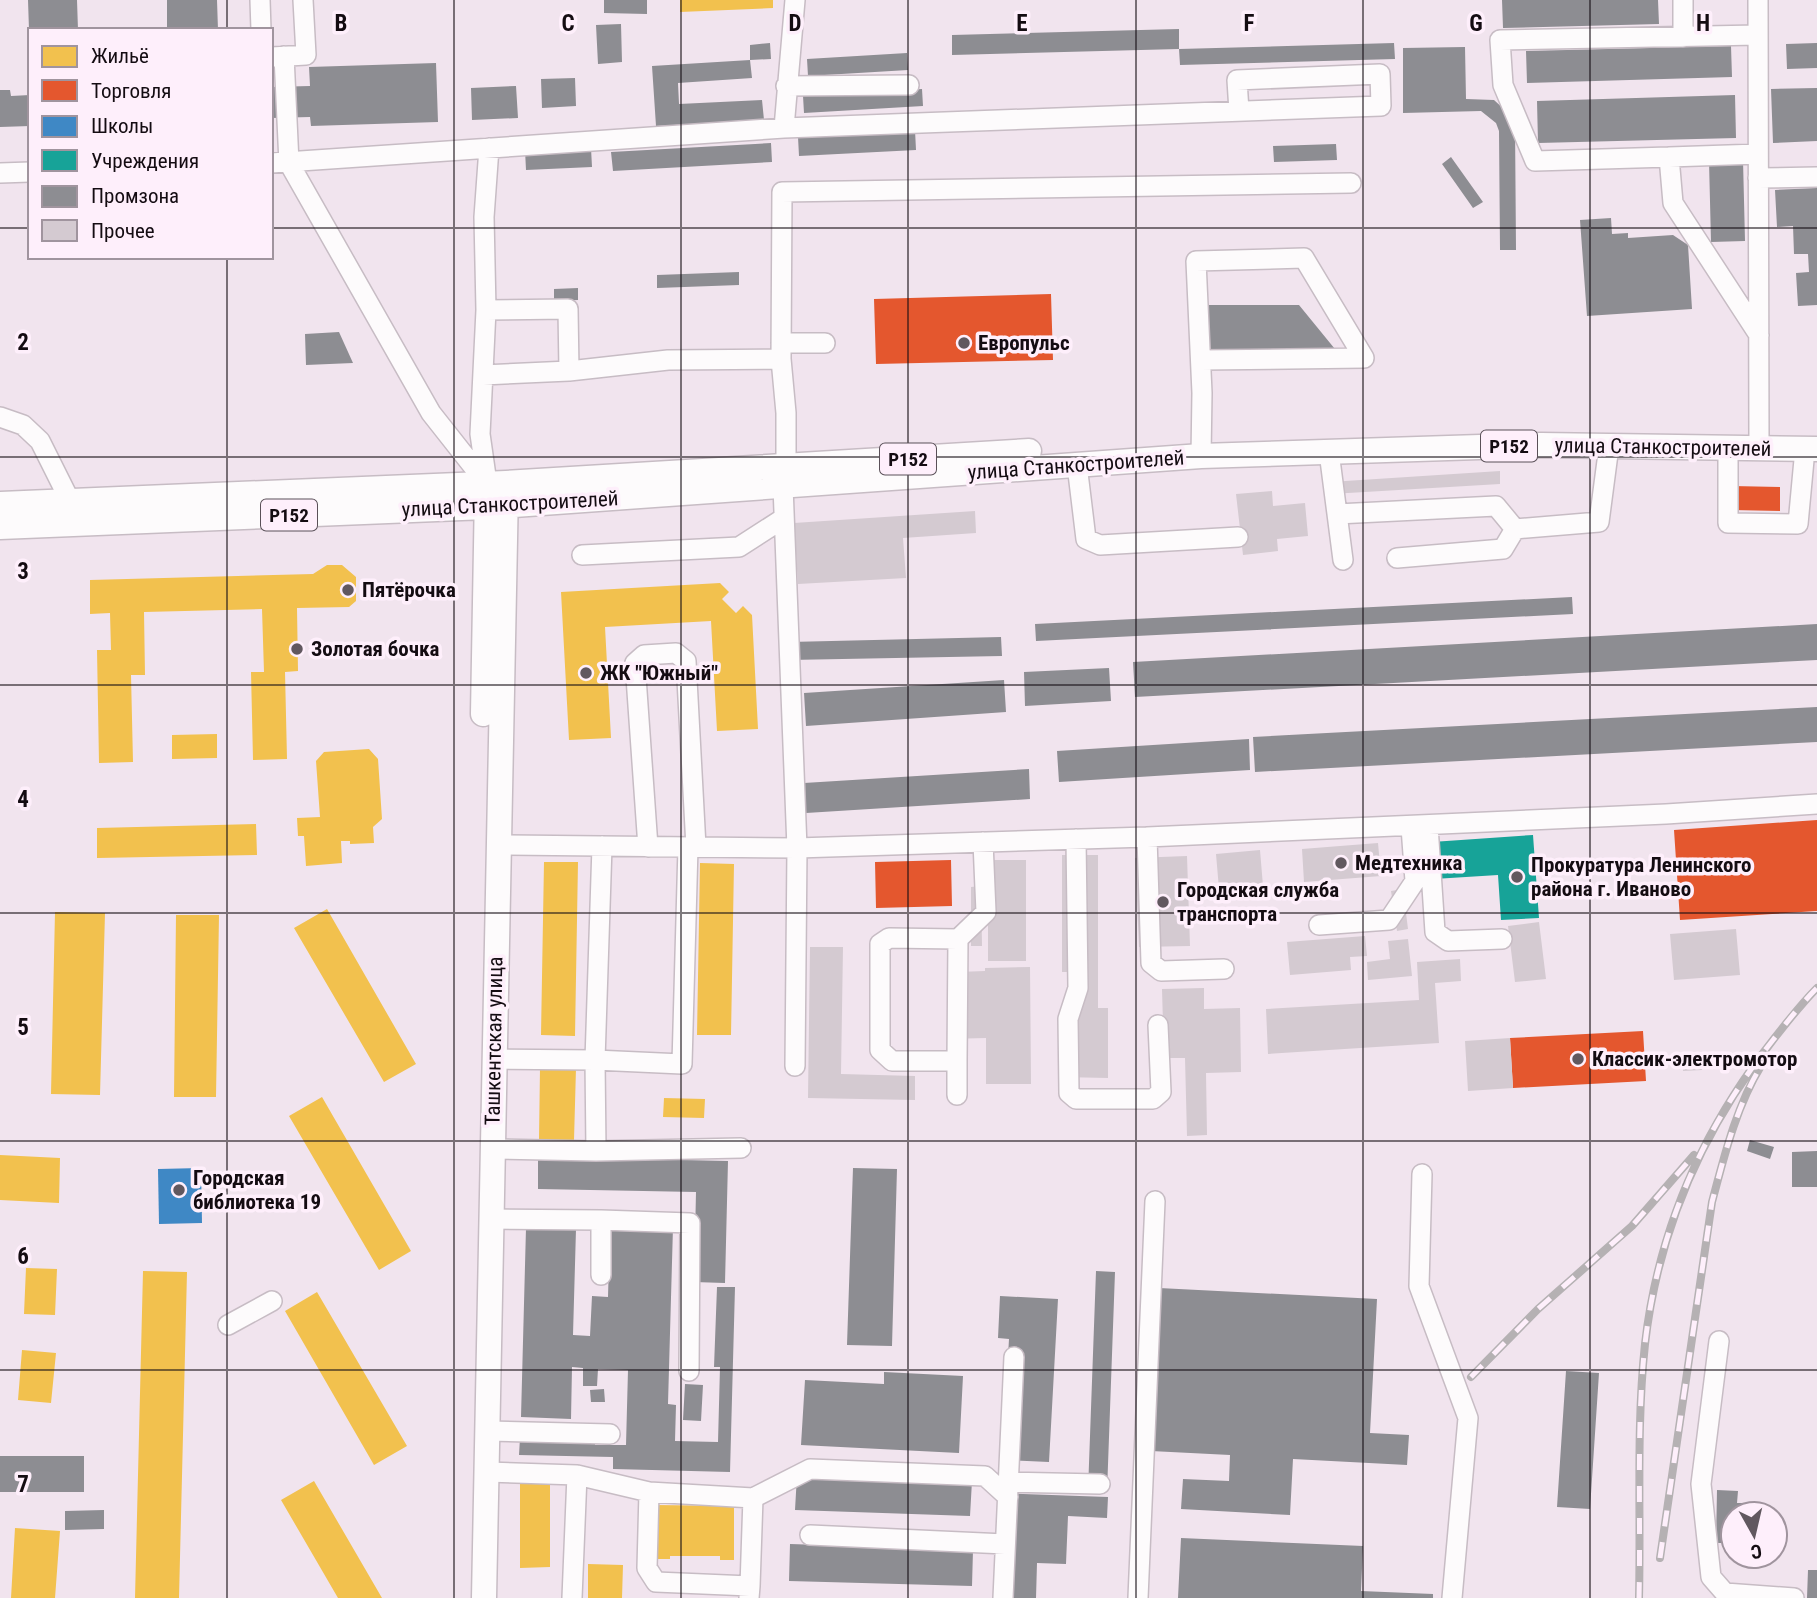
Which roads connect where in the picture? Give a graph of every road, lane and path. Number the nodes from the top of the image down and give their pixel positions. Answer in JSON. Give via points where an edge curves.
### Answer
{"nodes":[{"id":1,"x":260,"y":0,"type":"edge"},
{"id":2,"x":303,"y":0,"type":"edge"},
{"id":3,"x":794,"y":0,"type":"edge"},
{"id":4,"x":1682,"y":0,"type":"edge"},
{"id":5,"x":1758,"y":0,"type":"edge"},
{"id":6,"x":261,"y":28,"type":"edge"},
{"id":7,"x":1758,"y":35,"type":"junction"},
{"id":8,"x":1683,"y":37,"type":"junction"},
{"id":9,"x":277,"y":57,"type":"edge"},
{"id":10,"x":909,"y":85,"type":"dead end"},
{"id":11,"x":786,"y":86,"type":"junction"},
{"id":12,"x":1239,"y":111,"type":"junction"},
{"id":13,"x":784,"y":128,"type":"junction"},
{"id":14,"x":489,"y":148,"type":"junction"},
{"id":15,"x":1758,"y":154,"type":"junction"},
{"id":16,"x":1669,"y":158,"type":"junction"},
{"id":17,"x":280,"y":163,"type":"edge"},
{"id":18,"x":28,"y":172,"type":"edge"},
{"id":19,"x":0,"y":173,"type":"edge"},
{"id":20,"x":1817,"y":177,"type":"edge"},
{"id":21,"x":1758,"y":178,"type":"junction"},
{"id":22,"x":1350,"y":183,"type":"dead end"},
{"id":23,"x":486,"y":310,"type":"junction"},
{"id":24,"x":1759,"y":335,"type":"junction"},
{"id":25,"x":825,"y":342,"type":"dead end"},
{"id":26,"x":781,"y":351,"type":"junction"},
{"id":27,"x":1201,"y":360,"type":"junction"},
{"id":28,"x":569,"y":371,"type":"junction"},
{"id":29,"x":483,"y":375,"type":"junction"},
{"id":30,"x":0,"y":417,"type":"edge"},
{"id":31,"x":1759,"y":443,"type":"junction"},
{"id":32,"x":1813,"y":445,"type":"edge"},
{"id":33,"x":1609,"y":446,"type":"junction"},
{"id":34,"x":1202,"y":448,"type":"junction"},
{"id":35,"x":1728,"y":448,"type":"junction"},
{"id":36,"x":1329,"y":452,"type":"junction"},
{"id":37,"x":1077,"y":465,"type":"junction"},
{"id":38,"x":784,"y":476,"type":"junction"},
{"id":39,"x":496,"y":495,"type":"junction"},
{"id":40,"x":70,"y":501,"type":"junction"},
{"id":41,"x":0,"y":504,"type":"edge"},
{"id":42,"x":1337,"y":513,"type":"junction"},
{"id":43,"x":784,"y":517,"type":"junction"},
{"id":44,"x":0,"y":527,"type":"edge"},
{"id":45,"x":1515,"y":529,"type":"junction"},
{"id":46,"x":1238,"y":537,"type":"dead end"},
{"id":47,"x":582,"y":555,"type":"dead end"},
{"id":48,"x":1397,"y":558,"type":"dead end"},
{"id":49,"x":1343,"y":560,"type":"dead end"},
{"id":50,"x":1817,"y":804,"type":"edge"},
{"id":51,"x":1420,"y":826,"type":"junction"},
{"id":52,"x":1147,"y":837,"type":"junction"},
{"id":53,"x":1076,"y":839,"type":"junction"},
{"id":54,"x":983,"y":842,"type":"junction"},
{"id":55,"x":489,"y":845,"type":"junction"},
{"id":56,"x":602,"y":846,"type":"junction"},
{"id":57,"x":648,"y":847,"type":"junction"},
{"id":58,"x":692,"y":847,"type":"junction"},
{"id":59,"x":797,"y":848,"type":"junction"},
{"id":60,"x":488,"y":889,"type":"junction"},
{"id":61,"x":1319,"y":925,"type":"dead end"},
{"id":62,"x":958,"y":939,"type":"junction"},
{"id":63,"x":1502,"y":939,"type":"dead end"},
{"id":64,"x":1224,"y":969,"type":"dead end"},
{"id":65,"x":1158,"y":1025,"type":"dead end"},
{"id":66,"x":494,"y":1059,"type":"junction"},
{"id":67,"x":595,"y":1060,"type":"junction"},
{"id":68,"x":957,"y":1061,"type":"junction"},
{"id":69,"x":795,"y":1066,"type":"dead end"},
{"id":70,"x":957,"y":1095,"type":"dead end"},
{"id":71,"x":741,"y":1148,"type":"dead end"},
{"id":72,"x":492,"y":1149,"type":"junction"},
{"id":73,"x":596,"y":1151,"type":"junction"},
{"id":74,"x":1422,"y":1174,"type":"dead end"},
{"id":75,"x":1154,"y":1201,"type":"dead end"},
{"id":76,"x":483,"y":1219,"type":"junction"},
{"id":77,"x":601,"y":1220,"type":"junction"},
{"id":78,"x":601,"y":1275,"type":"dead end"},
{"id":79,"x":272,"y":1301,"type":"dead end"},
{"id":80,"x":228,"y":1325,"type":"dead end"},
{"id":81,"x":1719,"y":1340,"type":"dead end"},
{"id":82,"x":1014,"y":1357,"type":"dead end"},
{"id":83,"x":690,"y":1371,"type":"dead end"},
{"id":84,"x":487,"y":1431,"type":"junction"},
{"id":85,"x":610,"y":1434,"type":"dead end"},
{"id":86,"x":487,"y":1472,"type":"junction"},
{"id":87,"x":577,"y":1475,"type":"junction"},
{"id":88,"x":1100,"y":1484,"type":"dead end"},
{"id":89,"x":1008,"y":1490,"type":"junction"},
{"id":90,"x":649,"y":1492,"type":"junction"},
{"id":91,"x":753,"y":1497,"type":"junction"},
{"id":92,"x":810,"y":1535,"type":"dead end"},
{"id":93,"x":1005,"y":1544,"type":"junction"},
{"id":94,"x":750,"y":1592,"type":"edge"},
{"id":95,"x":468,"y":1598,"type":"edge"},
{"id":96,"x":484,"y":1598,"type":"edge"},
{"id":97,"x":572,"y":1598,"type":"edge"},
{"id":98,"x":1003,"y":1598,"type":"edge"},
{"id":99,"x":1138,"y":1598,"type":"edge"},
{"id":100,"x":1452,"y":1598,"type":"edge"},
{"id":101,"x":1794,"y":1598,"type":"edge"}],
"edges":[{"from":1,"to":6,"type":"street"},
{"from":2,"to":9,"type":"street","via":[[306,55]]},
{"from":3,"to":11,"type":"street"},
{"from":4,"to":8,"type":"street"},
{"from":5,"to":7,"type":"street"},
{"from":7,"to":8,"type":"street"},
{"from":7,"to":15,"type":"street"},
{"from":8,"to":16,"type":"street","via":[[1500,40],[1503,85],[1535,161]]},
{"from":9,"to":17,"type":"street"},
{"from":10,"to":11,"type":"street"},
{"from":11,"to":13,"type":"street"},
{"from":12,"to":12,"type":"street","via":[[1381,106],[1380,75],[1237,80]]},
{"from":12,"to":13,"type":"street"},
{"from":13,"to":14,"type":"street"},
{"from":14,"to":17,"type":"street"},
{"from":14,"to":23,"type":"street","via":[[484,217]]},
{"from":15,"to":16,"type":"street"},
{"from":15,"to":21,"type":"street"},
{"from":16,"to":24,"type":"street","via":[[1673,203]]},
{"from":17,"to":39,"type":"street","via":[[431,413]]},
{"from":18,"to":19,"type":"street"},
{"from":20,"to":21,"type":"street"},
{"from":21,"to":24,"type":"street"},
{"from":22,"to":26,"type":"street","via":[[782,192]]},
{"from":23,"to":28,"type":"street","via":[[568,309]]},
{"from":23,"to":29,"type":"street"},
{"from":24,"to":31,"type":"street"},
{"from":25,"to":26,"type":"street"},
{"from":26,"to":28,"type":"street"},
{"from":26,"to":38,"type":"street","via":[[786,413]]},
{"from":27,"to":27,"type":"street","via":[[1196,261],[1304,258],[1364,358]]},
{"from":27,"to":34,"type":"street"},
{"from":28,"to":29,"type":"street"},
{"from":29,"to":39,"type":"street","via":[[480,434]]},
{"from":30,"to":40,"type":"street","via":[[23,425],[40,441]]},
{"from":31,"to":32,"type":"main road","name":"улица Станкостроителей","number":"Р152"},
{"from":31,"to":34,"type":"main road","name":"улица Станкостроителей","number":"Р152","via":[[1540,432]]},
{"from":31,"to":35,"type":"main road","name":"улица Станкостроителей","number":"Р152"},
{"from":32,"to":35,"type":"street","via":[[1798,524],[1728,523]]},
{"from":33,"to":35,"type":"main road","name":"улица Станкостроителей","number":"Р152"},
{"from":33,"to":36,"type":"main road","name":"улица Станкостроителей","number":"Р152"},
{"from":33,"to":45,"type":"street","via":[[1599,522]]},
{"from":34,"to":36,"type":"main road","name":"улица Станкостроителей","number":"Р152"},
{"from":34,"to":37,"type":"main road","name":"улица Станкостроителей","number":"Р152"},
{"from":34,"to":38,"type":"main road","name":"улица Станкостроителей","number":"Р152"},
{"from":36,"to":42,"type":"street"},
{"from":37,"to":38,"type":"main road","name":"улица Станкостроителей","number":"Р152"},
{"from":37,"to":46,"type":"street","via":[[1086,540],[1100,545]]},
{"from":38,"to":39,"type":"main road","name":"улица Станкостроителей","number":"Р152"},
{"from":38,"to":43,"type":"street"},
{"from":39,"to":40,"type":"main road","name":"улица Станкостроителей","number":"Р152"},
{"from":39,"to":44,"type":"main road","name":"улица Станкостроителей","number":"Р152"},
{"from":39,"to":55,"type":"main road","name":"Ташкентская улица"},
{"from":40,"to":41,"type":"main road","name":"улица Станкостроителей","number":"Р152"},
{"from":42,"to":45,"type":"street","via":[[1496,506]]},
{"from":42,"to":49,"type":"street"},
{"from":43,"to":47,"type":"street","via":[[739,547]]},
{"from":43,"to":59,"type":"street"},
{"from":45,"to":48,"type":"street","via":[[1503,549]]},
{"from":50,"to":51,"type":"street"},
{"from":51,"to":52,"type":"street"},
{"from":51,"to":61,"type":"street","via":[[1415,881],[1389,920]]},
{"from":51,"to":63,"type":"street","via":[[1435,932],[1448,942]]},
{"from":52,"to":53,"type":"street"},
{"from":52,"to":64,"type":"street","via":[[1151,963],[1161,971]]},
{"from":53,"to":54,"type":"street"},
{"from":53,"to":65,"type":"street","via":[[1078,988],[1068,1019],[1069,1093],[1076,1099],[1153,1099],[1161,1092]]},
{"from":54,"to":59,"type":"street"},
{"from":54,"to":62,"type":"street","via":[[986,912]]},
{"from":55,"to":56,"type":"street"},
{"from":55,"to":60,"type":"main road","name":"Ташкентская улица"},
{"from":56,"to":57,"type":"street"},
{"from":56,"to":67,"type":"street"},
{"from":57,"to":58,"type":"street"},
{"from":57,"to":58,"type":"street","via":[[635,663],[644,655],[676,653],[686,661]]},
{"from":58,"to":59,"type":"street"},
{"from":58,"to":67,"type":"street","via":[[682,1064]]},
{"from":59,"to":69,"type":"street"},
{"from":60,"to":66,"type":"main road","name":"Ташкентская улица"},
{"from":60,"to":76,"type":"main road","name":"Ташкентская улица"},
{"from":62,"to":68,"type":"street"},
{"from":62,"to":68,"type":"street","via":[[889,938],[880,944],[880,1050],[892,1060]]},
{"from":66,"to":67,"type":"street"},
{"from":66,"to":72,"type":"main road","name":"Ташкентская улица"},
{"from":67,"to":73,"type":"street"},
{"from":68,"to":70,"type":"street"},
{"from":71,"to":73,"type":"street"},
{"from":72,"to":73,"type":"street"},
{"from":72,"to":76,"type":"main road","name":"Ташкентская улица"},
{"from":74,"to":100,"type":"street","via":[[1419,1286],[1468,1418]]},
{"from":75,"to":99,"type":"street"},
{"from":76,"to":77,"type":"street"},
{"from":76,"to":84,"type":"main road","name":"Ташкентская улица"},
{"from":76,"to":95,"type":"main road","name":"Ташкентская улица"},
{"from":77,"to":78,"type":"street"},
{"from":77,"to":83,"type":"street","via":[[690,1223]]},
{"from":79,"to":80,"type":"street"},
{"from":81,"to":101,"type":"street","via":[[1701,1484],[1711,1577],[1725,1593]]},
{"from":82,"to":89,"type":"street"},
{"from":84,"to":85,"type":"street"},
{"from":84,"to":86,"type":"main road","name":"Ташкентская улица"},
{"from":86,"to":87,"type":"street"},
{"from":86,"to":96,"type":"main road","name":"Ташкентская улица"},
{"from":87,"to":90,"type":"street"},
{"from":87,"to":97,"type":"street"},
{"from":88,"to":89,"type":"street"},
{"from":89,"to":91,"type":"street","via":[[985,1476],[810,1469]]},
{"from":89,"to":93,"type":"street"},
{"from":90,"to":91,"type":"street"},
{"from":90,"to":94,"type":"street","via":[[647,1568],[656,1582]]},
{"from":91,"to":94,"type":"street"},
{"from":92,"to":93,"type":"street"},
{"from":93,"to":98,"type":"street"}]}
